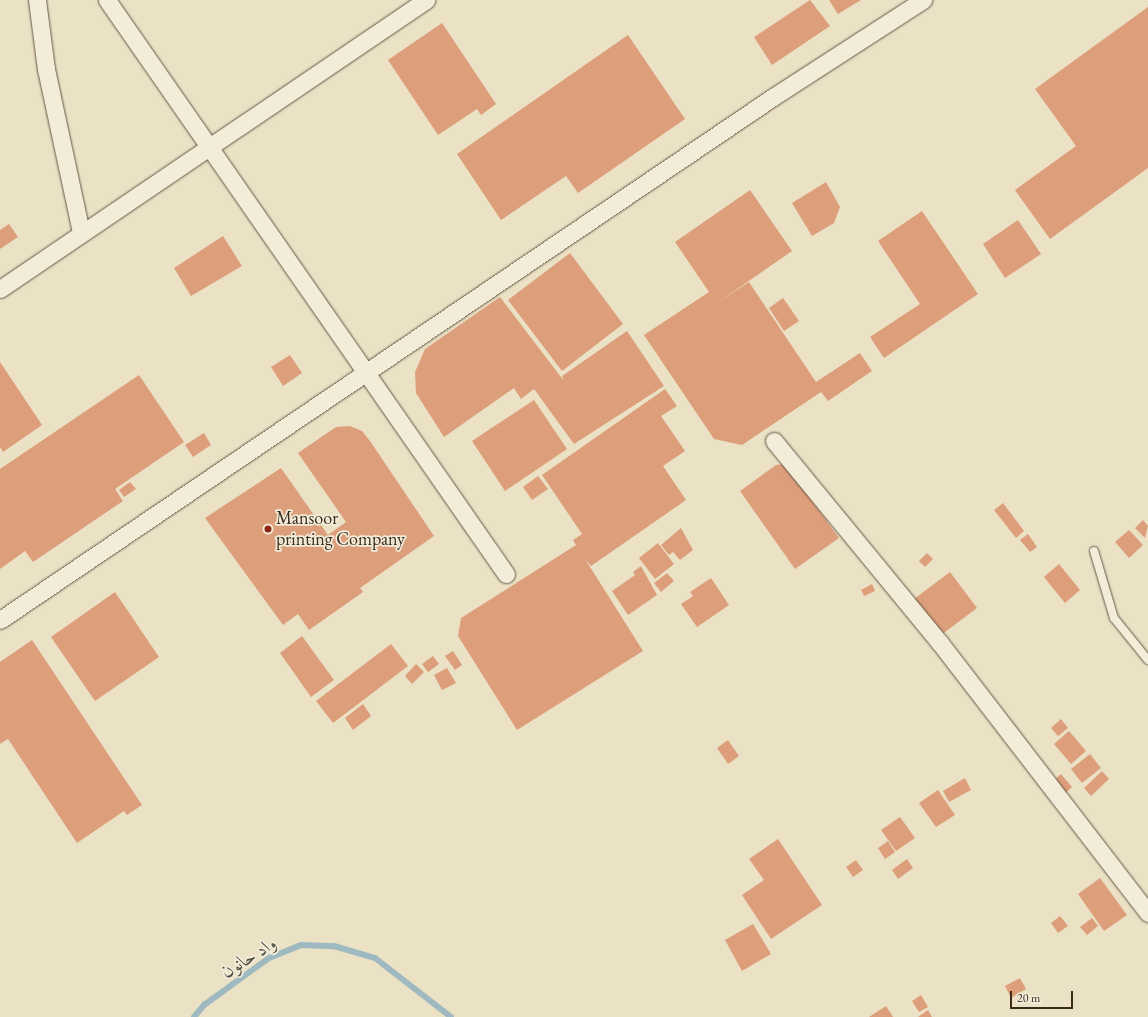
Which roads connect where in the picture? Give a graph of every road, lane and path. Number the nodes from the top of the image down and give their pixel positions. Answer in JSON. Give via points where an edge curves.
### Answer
{"nodes":[{"id":1,"x":37,"y":0,"type":"edge"},
{"id":2,"x":107,"y":0,"type":"edge"},
{"id":3,"x":426,"y":0,"type":"edge"},
{"id":4,"x":923,"y":0,"type":"edge"},
{"id":5,"x":208,"y":147,"type":"junction"},
{"id":6,"x":81,"y":232,"type":"junction"},
{"id":7,"x":0,"y":289,"type":"edge"},
{"id":8,"x":365,"y":375,"type":"junction"},
{"id":9,"x":774,"y":442,"type":"dead end"},
{"id":10,"x":1094,"y":551,"type":"dead end"},
{"id":11,"x":506,"y":574,"type":"dead end"},
{"id":12,"x":0,"y":620,"type":"edge"},
{"id":13,"x":1148,"y":660,"type":"edge"},
{"id":14,"x":1148,"y":913,"type":"edge"}],
"edges":[{"from":1,"to":6,"type":"street","via":[[46,69]]},
{"from":2,"to":5,"type":"street"},
{"from":3,"to":5,"type":"street"},
{"from":4,"to":8,"type":"street","via":[[773,97]]},
{"from":5,"to":6,"type":"street"},
{"from":5,"to":8,"type":"street"},
{"from":6,"to":7,"type":"street"},
{"from":8,"to":11,"type":"street"},
{"from":8,"to":12,"type":"street","via":[[150,515]]},
{"from":9,"to":14,"type":"street","via":[[940,643]]},
{"from":10,"to":13,"type":"lane","via":[[1114,618]]}]}
